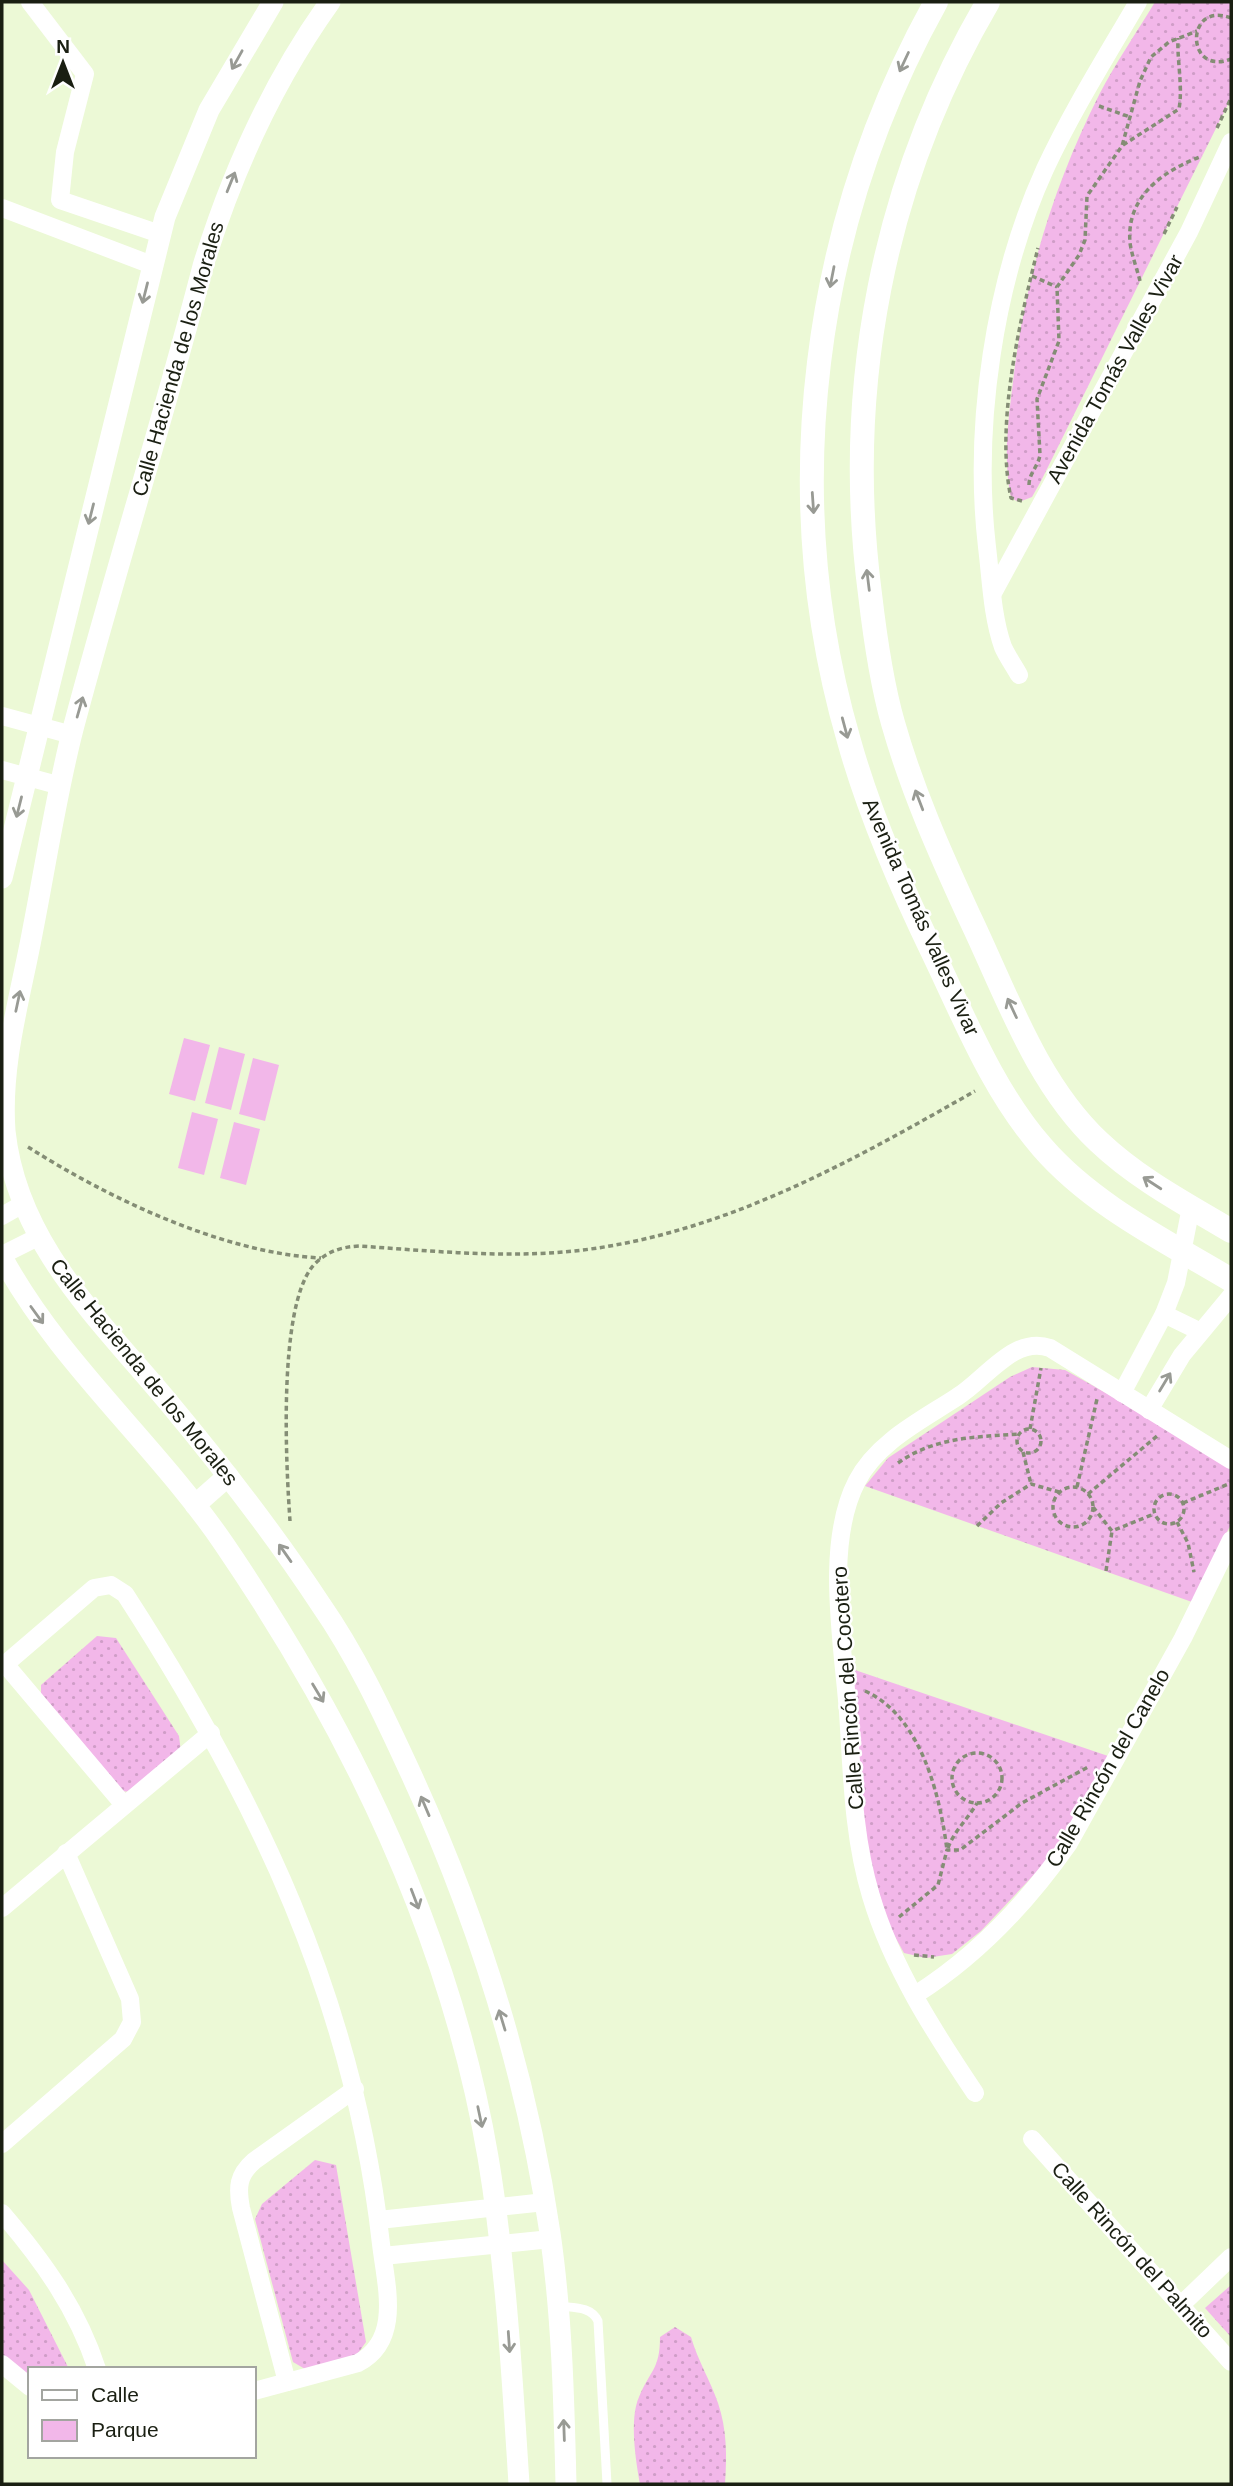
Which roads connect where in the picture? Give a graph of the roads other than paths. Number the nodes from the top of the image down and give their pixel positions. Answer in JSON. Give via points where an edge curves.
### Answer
{"nodes":[{"id":1,"x":30,"y":2,"type":"edge"},
{"id":2,"x":272,"y":2,"type":"edge"},
{"id":3,"x":331,"y":2,"type":"edge"},
{"id":4,"x":936,"y":2,"type":"edge"},
{"id":5,"x":988,"y":2,"type":"edge"},
{"id":6,"x":1138,"y":2,"type":"edge"},
{"id":7,"x":1231,"y":142,"type":"edge"},
{"id":8,"x":2,"y":208,"type":"edge"},
{"id":9,"x":160,"y":234,"type":"junction"},
{"id":10,"x":152,"y":265,"type":"junction"},
{"id":11,"x":993,"y":593,"type":"junction"},
{"id":12,"x":1019,"y":675,"type":"dead end"},
{"id":13,"x":2,"y":716,"type":"edge"},
{"id":14,"x":39,"y":726,"type":"junction"},
{"id":15,"x":72,"y":735,"type":"junction"},
{"id":16,"x":2,"y":770,"type":"edge"},
{"id":17,"x":27,"y":776,"type":"junction"},
{"id":18,"x":61,"y":786,"type":"junction"},
{"id":19,"x":2,"y":878,"type":"edge"},
{"id":20,"x":23,"y":1204,"type":"junction"},
{"id":21,"x":1191,"y":1207,"type":"junction"},
{"id":22,"x":2,"y":1216,"type":"edge"},
{"id":23,"x":1231,"y":1231,"type":"edge"},
{"id":24,"x":38,"y":1237,"type":"junction"},
{"id":25,"x":1183,"y":1251,"type":"junction"},
{"id":26,"x":2,"y":1256,"type":"edge"},
{"id":27,"x":1231,"y":1280,"type":"edge"},
{"id":28,"x":1231,"y":1296,"type":"edge"},
{"id":29,"x":1164,"y":1314,"type":"junction"},
{"id":30,"x":1199,"y":1331,"type":"junction"},
{"id":31,"x":1122,"y":1393,"type":"junction"},
{"id":32,"x":1149,"y":1409,"type":"junction"},
{"id":33,"x":1231,"y":1460,"type":"edge"},
{"id":34,"x":228,"y":1476,"type":"junction"},
{"id":35,"x":195,"y":1505,"type":"junction"},
{"id":36,"x":1231,"y":1540,"type":"edge"},
{"id":37,"x":4,"y":1666,"type":"edge"},
{"id":38,"x":211,"y":1733,"type":"junction"},
{"id":39,"x":124,"y":1805,"type":"junction"},
{"id":40,"x":65,"y":1853,"type":"junction"},
{"id":41,"x":2,"y":1908,"type":"edge"},
{"id":42,"x":915,"y":1995,"type":"junction"},
{"id":43,"x":355,"y":2089,"type":"junction"},
{"id":44,"x":975,"y":2093,"type":"dead end"},
{"id":45,"x":1032,"y":2139,"type":"dead end"},
{"id":46,"x":2,"y":2144,"type":"edge"},
{"id":47,"x":545,"y":2202,"type":"junction"},
{"id":48,"x":496,"y":2207,"type":"junction"},
{"id":49,"x":2,"y":2213,"type":"edge"},
{"id":50,"x":379,"y":2220,"type":"junction"},
{"id":51,"x":551,"y":2239,"type":"junction"},
{"id":52,"x":501,"y":2244,"type":"junction"},
{"id":53,"x":383,"y":2256,"type":"junction"},
{"id":54,"x":1231,"y":2257,"type":"edge"},
{"id":55,"x":1182,"y":2304,"type":"junction"},
{"id":56,"x":557,"y":2306,"type":"junction"},
{"id":57,"x":1231,"y":2362,"type":"edge"},
{"id":58,"x":2,"y":2364,"type":"edge"},
{"id":59,"x":96,"y":2367,"type":"edge"},
{"id":60,"x":287,"y":2382,"type":"junction"},
{"id":61,"x":28,"y":2385,"type":"edge"},
{"id":62,"x":256,"y":2390,"type":"edge"},
{"id":63,"x":519,"y":2484,"type":"edge"},
{"id":64,"x":566,"y":2484,"type":"edge"},
{"id":65,"x":607,"y":2484,"type":"edge"}],
"edges":[{"from":1,"to":9,"type":"street","via":[[85,74],[65,152],[60,200]]},
{"from":2,"to":9,"type":"street","name":"Calle Hacienda de los Morales","one_way":true,"via":[[209,110]]},
{"from":15,"to":3,"type":"street","name":"Calle Hacienda de los Morales","one_way":true,"via":[[214,228],[273,93]]},
{"from":4,"to":25,"type":"main road","name":"Avenida Tomás Valles Vivar","one_way":true,"via":[[880,118],[850,204],[817,377],[812,494],[830,662],[863,789],[898,877],[995,1079],[1019,1117],[1065,1171],[1092,1194]]},
{"from":21,"to":5,"type":"main road","name":"Avenida Tomás Valles Vivar","one_way":true,"via":[[1098,1141],[1065,1104],[1044,1071],[959,894],[915,789],[892,719],[876,643],[861,484],[871,322],[915,159],[945,82]]},
{"from":6,"to":11,"type":"street","via":[[1045,171],[1003,301],[984,426],[982,481]]},
{"from":7,"to":11,"type":"street","name":"Avenida Tomás Valles Vivar","via":[[1189,232]]},
{"from":8,"to":10,"type":"street"},
{"from":9,"to":10,"type":"street","name":"Calle Hacienda de los Morales"},
{"from":10,"to":14,"type":"street","name":"Calle Hacienda de los Morales","one_way":true},
{"from":11,"to":12,"type":"street","via":[[1003,647]]},
{"from":13,"to":14,"type":"street"},
{"from":14,"to":15,"type":"street"},
{"from":14,"to":17,"type":"street","name":"Calle Hacienda de los Morales"},
{"from":15,"to":18,"type":"street","name":"Calle Hacienda de los Morales"},
{"from":16,"to":17,"type":"street"},
{"from":17,"to":18,"type":"street"},
{"from":17,"to":19,"type":"street","name":"Calle Hacienda de los Morales","one_way":true},
{"from":20,"to":18,"type":"street","name":"Calle Hacienda de los Morales","one_way":true,"via":[[5,1132],[3,1103],[10,1036]]},
{"from":20,"to":22,"type":"street"},
{"from":20,"to":24,"type":"street","name":"Calle Hacienda de los Morales"},
{"from":21,"to":23,"type":"main road","name":"Avenida Tomás Valles Vivar"},
{"from":21,"to":25,"type":"street"},
{"from":24,"to":26,"type":"street"},
{"from":24,"to":34,"type":"street","name":"Calle Hacienda de los Morales","via":[[85,1307]]},
{"from":25,"to":27,"type":"main road","name":"Avenida Tomás Valles Vivar"},
{"from":25,"to":29,"type":"street"},
{"from":26,"to":35,"type":"street","name":"Calle Hacienda de los Morales","one_way":true,"via":[[35,1313]]},
{"from":28,"to":30,"type":"street"},
{"from":29,"to":30,"type":"street"},
{"from":29,"to":31,"type":"street"},
{"from":32,"to":30,"type":"street","one_way":true},
{"from":31,"to":32,"type":"street"},
{"from":31,"to":42,"type":"street","name":"Calle Rincón del Cocotero","via":[[1050,1348],[1030,1344],[1014,1351],[978,1384],[902,1432],[857,1481],[841,1534],[841,1620],[860,1854],[880,1922]]},
{"from":32,"to":33,"type":"street"},
{"from":34,"to":35,"type":"street"},
{"from":47,"to":34,"type":"street","name":"Calle Hacienda de los Morales","one_way":true,"via":[[506,2035],[444,1850],[359,1667],[324,1609]]},
{"from":35,"to":48,"type":"street","name":"Calle Hacienda de los Morales","one_way":true,"via":[[283,1635],[360,1771],[417,1905],[467,2062]]},
{"from":36,"to":42,"type":"street","name":"Calle Rincón del Canelo","via":[[1183,1638],[1057,1860],[970,1955]]},
{"from":37,"to":38,"type":"street","via":[[93,1588],[111,1585],[125,1594]]},
{"from":37,"to":39,"type":"street"},
{"from":38,"to":39,"type":"street"},
{"from":38,"to":43,"type":"street","via":[[282,1874],[337,2021]]},
{"from":39,"to":40,"type":"street"},
{"from":40,"to":41,"type":"street"},
{"from":40,"to":46,"type":"street","via":[[130,1999],[132,2022],[123,2039]]},
{"from":42,"to":44,"type":"street","name":"Calle Rincón del Cocotero"},
{"from":43,"to":50,"type":"street"},
{"from":43,"to":60,"type":"street","via":[[254,2161],[238,2182]]},
{"from":45,"to":55,"type":"street","name":"Calle Rincón del Palmito"},
{"from":47,"to":48,"type":"street"},
{"from":47,"to":51,"type":"street","name":"Calle Hacienda de los Morales"},
{"from":48,"to":50,"type":"street"},
{"from":48,"to":52,"type":"street","name":"Calle Hacienda de los Morales"},
{"from":49,"to":59,"type":"street","via":[[55,2278]]},
{"from":50,"to":53,"type":"street"},
{"from":51,"to":52,"type":"street"},
{"from":51,"to":56,"type":"street","name":"Calle Hacienda de los Morales"},
{"from":52,"to":53,"type":"street"},
{"from":52,"to":63,"type":"street","name":"Calle Hacienda de los Morales","one_way":true},
{"from":53,"to":60,"type":"street","via":[[387,2334],[381,2346],[358,2364]]},
{"from":54,"to":55,"type":"street"},
{"from":55,"to":57,"type":"street","name":"Calle Rincón del Palmito"},
{"from":64,"to":56,"type":"street","name":"Calle Hacienda de los Morales","one_way":true},
{"from":56,"to":65,"type":"lane","via":[[587,2310],[598,2320]]},
{"from":58,"to":61,"type":"street"},
{"from":60,"to":62,"type":"street"}]}
